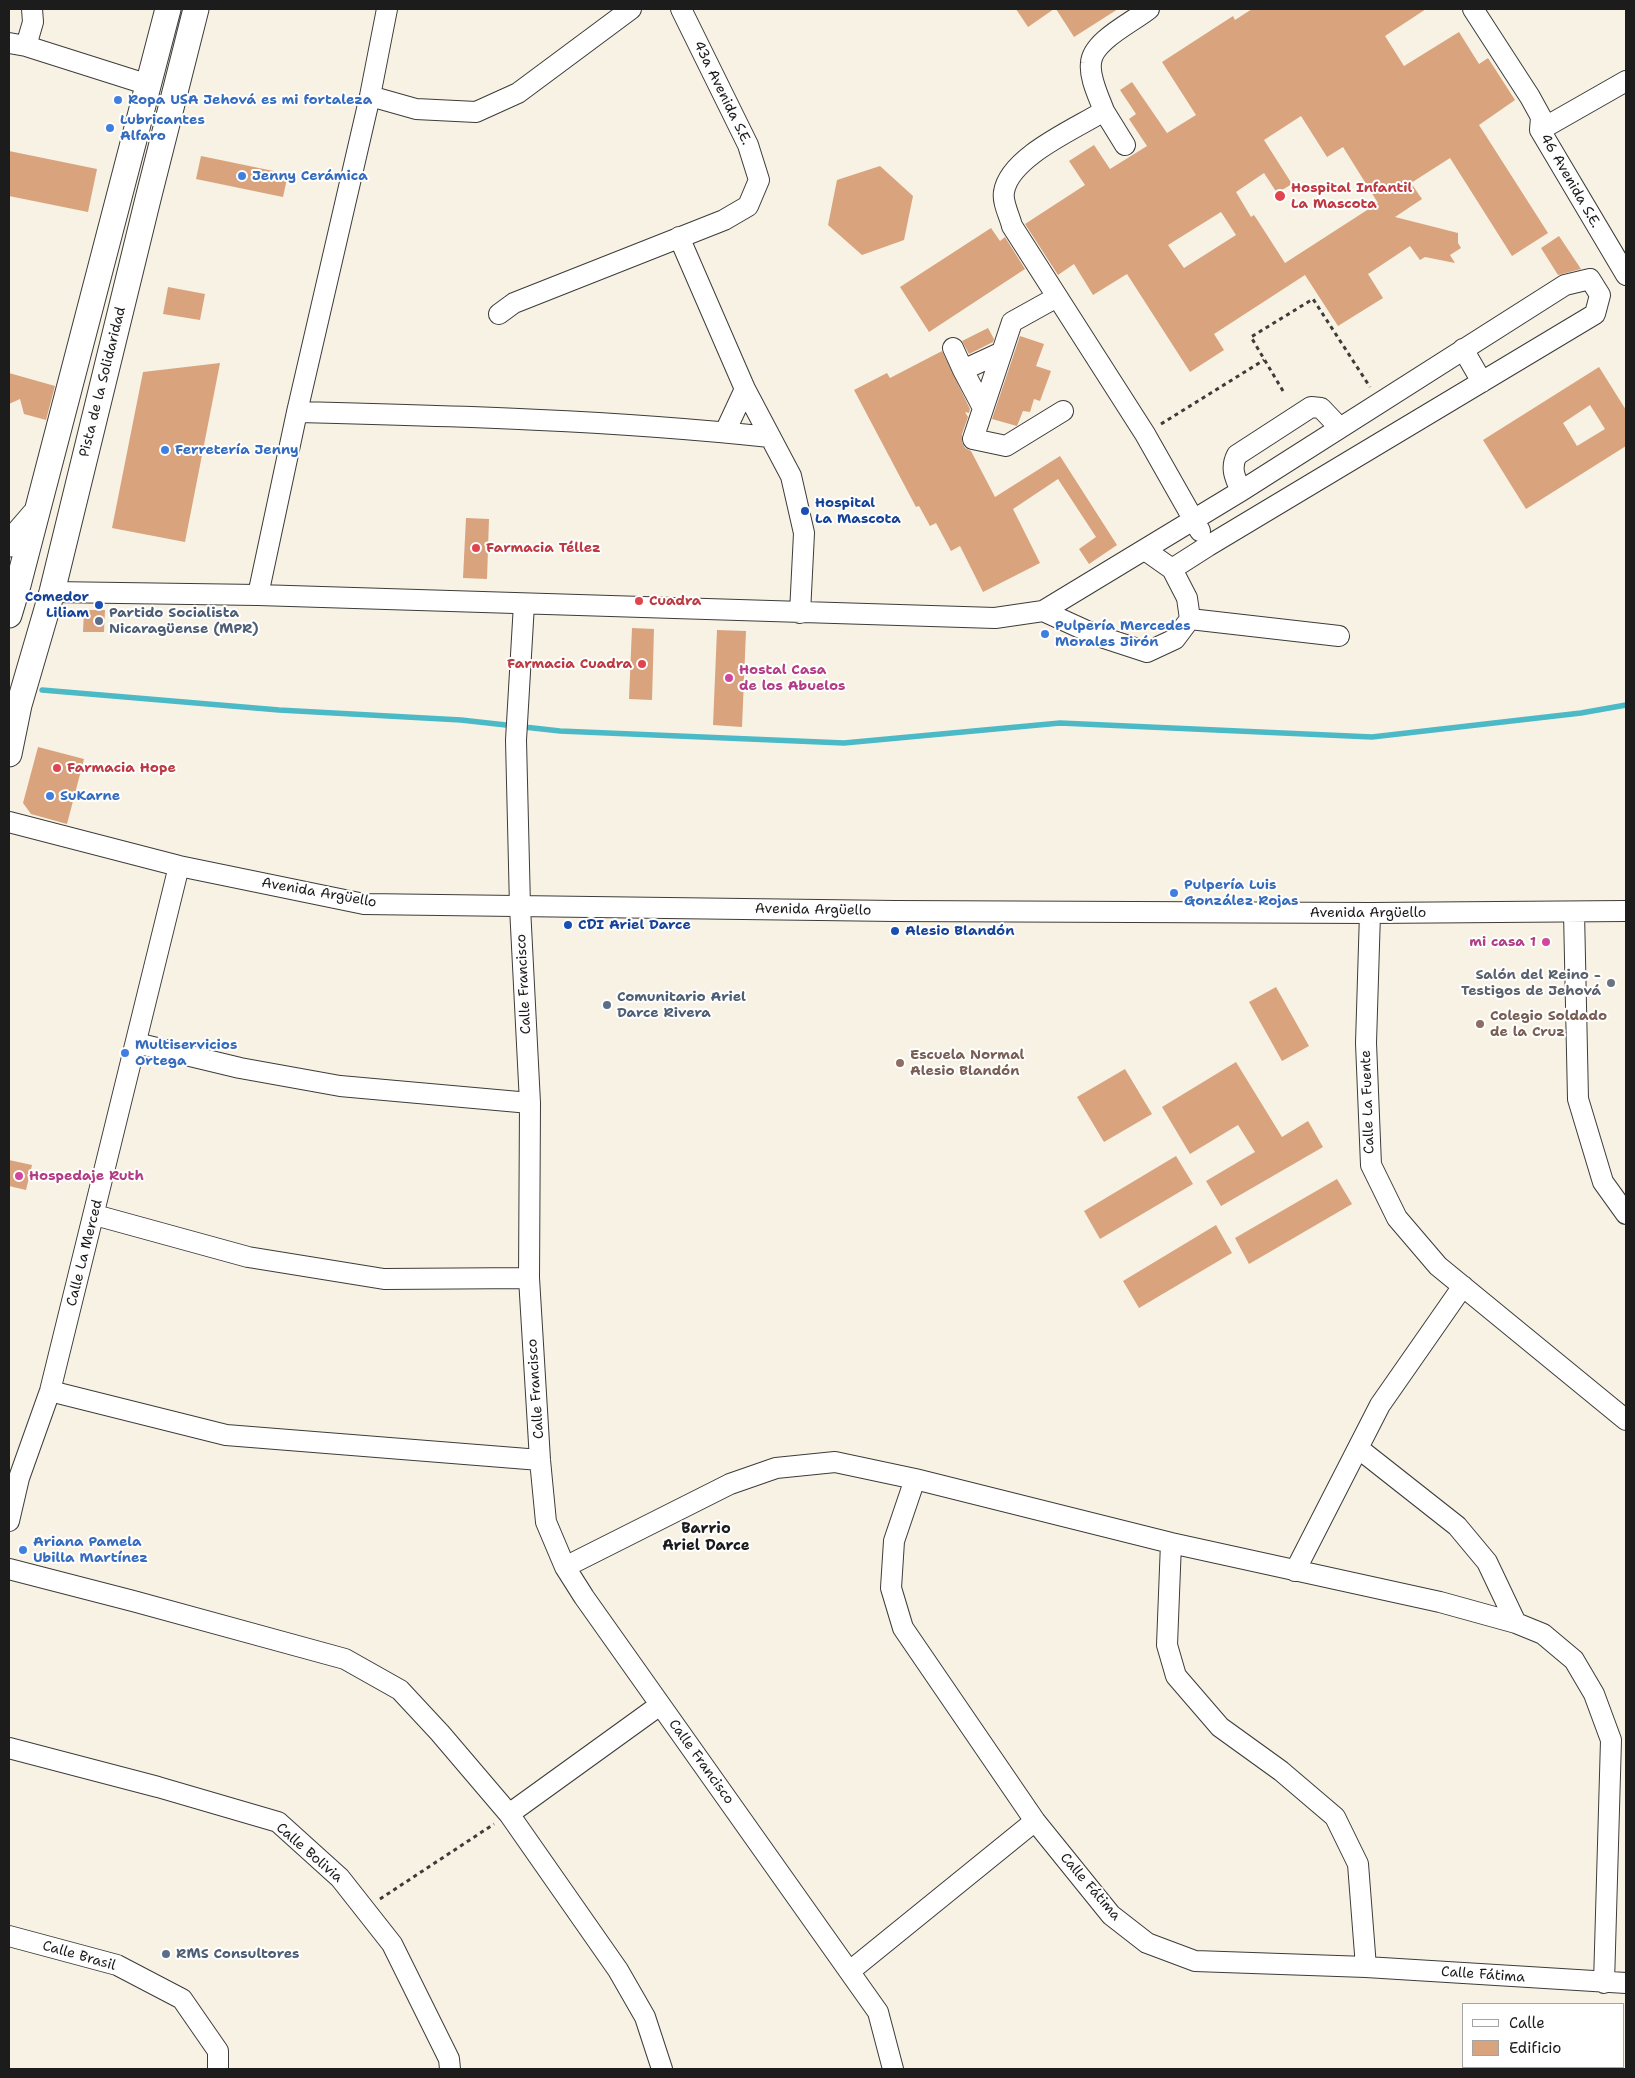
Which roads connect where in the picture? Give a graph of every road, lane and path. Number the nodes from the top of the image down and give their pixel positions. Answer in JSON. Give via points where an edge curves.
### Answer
{"nodes":[{"id":1,"x":32,"y":9,"type":"edge"},
{"id":2,"x":168,"y":9,"type":"edge"},
{"id":3,"x":196,"y":9,"type":"edge"},
{"id":4,"x":387,"y":9,"type":"edge"},
{"id":5,"x":631,"y":9,"type":"edge"},
{"id":6,"x":681,"y":9,"type":"edge"},
{"id":7,"x":1149,"y":9,"type":"edge"},
{"id":8,"x":1473,"y":9,"type":"edge"},
{"id":9,"x":17,"y":45,"type":"edge"},
{"id":10,"x":1626,"y":82,"type":"edge"},
{"id":11,"x":149,"y":85,"type":"junction"},
{"id":12,"x":370,"y":96,"type":"junction"},
{"id":13,"x":1104,"y":111,"type":"junction"},
{"id":14,"x":1540,"y":130,"type":"junction"},
{"id":15,"x":1125,"y":145,"type":"dead end"},
{"id":16,"x":680,"y":237,"type":"junction"},
{"id":17,"x":1626,"y":275,"type":"edge"},
{"id":18,"x":1058,"y":297,"type":"junction"},
{"id":19,"x":499,"y":314,"type":"dead end"},
{"id":20,"x":953,"y":348,"type":"dead end"},
{"id":21,"x":1464,"y":350,"type":"junction"},
{"id":22,"x":1002,"y":352,"type":"junction"},
{"id":23,"x":1264,"y":360,"type":"junction"},
{"id":24,"x":963,"y":370,"type":"junction"},
{"id":25,"x":1482,"y":382,"type":"junction"},
{"id":26,"x":746,"y":390,"type":"junction"},
{"id":27,"x":1284,"y":391,"type":"dead end"},
{"id":28,"x":1380,"y":402,"type":"junction"},
{"id":29,"x":983,"y":408,"type":"junction"},
{"id":30,"x":1063,"y":411,"type":"dead end"},
{"id":31,"x":297,"y":412,"type":"junction"},
{"id":32,"x":1340,"y":428,"type":"junction"},
{"id":33,"x":725,"y":432,"type":"junction"},
{"id":34,"x":1145,"y":434,"type":"junction"},
{"id":35,"x":770,"y":437,"type":"junction"},
{"id":36,"x":1241,"y":491,"type":"junction"},
{"id":37,"x":36,"y":513,"type":"junction"},
{"id":38,"x":1194,"y":521,"type":"junction"},
{"id":39,"x":9,"y":544,"type":"edge"},
{"id":40,"x":1208,"y":546,"type":"junction"},
{"id":41,"x":1145,"y":550,"type":"junction"},
{"id":42,"x":1172,"y":569,"type":"junction"},
{"id":43,"x":14,"y":586,"type":"edge"},
{"id":44,"x":52,"y":592,"type":"junction"},
{"id":45,"x":258,"y":595,"type":"junction"},
{"id":46,"x":524,"y":604,"type":"junction"},
{"id":47,"x":1043,"y":611,"type":"junction"},
{"id":48,"x":800,"y":613,"type":"junction"},
{"id":49,"x":9,"y":615,"type":"edge"},
{"id":50,"x":1190,"y":619,"type":"junction"},
{"id":51,"x":1338,"y":636,"type":"dead end"},
{"id":52,"x":9,"y":754,"type":"edge"},
{"id":53,"x":9,"y":822,"type":"edge"},
{"id":54,"x":179,"y":866,"type":"junction"},
{"id":55,"x":520,"y":907,"type":"junction"},
{"id":56,"x":1626,"y":911,"type":"edge"},
{"id":57,"x":1574,"y":912,"type":"junction"},
{"id":58,"x":1370,"y":913,"type":"junction"},
{"id":59,"x":136,"y":1043,"type":"junction"},
{"id":60,"x":530,"y":1103,"type":"junction"},
{"id":61,"x":1626,"y":1214,"type":"edge"},
{"id":62,"x":95,"y":1215,"type":"junction"},
{"id":63,"x":529,"y":1278,"type":"junction"},
{"id":64,"x":1464,"y":1286,"type":"junction"},
{"id":65,"x":50,"y":1391,"type":"junction"},
{"id":66,"x":1626,"y":1420,"type":"edge"},
{"id":67,"x":1358,"y":1448,"type":"junction"},
{"id":68,"x":540,"y":1460,"type":"junction"},
{"id":69,"x":14,"y":1477,"type":"edge"},
{"id":70,"x":915,"y":1479,"type":"junction"},
{"id":71,"x":9,"y":1521,"type":"edge"},
{"id":72,"x":1171,"y":1543,"type":"junction"},
{"id":73,"x":565,"y":1567,"type":"junction"},
{"id":74,"x":9,"y":1569,"type":"edge"},
{"id":75,"x":1295,"y":1571,"type":"junction"},
{"id":76,"x":1516,"y":1623,"type":"junction"},
{"id":77,"x":660,"y":1705,"type":"junction"},
{"id":78,"x":9,"y":1748,"type":"edge"},
{"id":79,"x":509,"y":1814,"type":"junction"},
{"id":80,"x":1035,"y":1821,"type":"junction"},
{"id":81,"x":365,"y":1909,"type":"junction"},
{"id":82,"x":9,"y":1936,"type":"edge"},
{"id":83,"x":1366,"y":1967,"type":"junction"},
{"id":84,"x":850,"y":1971,"type":"junction"},
{"id":85,"x":1604,"y":1983,"type":"junction"},
{"id":86,"x":1626,"y":1983,"type":"edge"},
{"id":87,"x":218,"y":2069,"type":"edge"},
{"id":88,"x":450,"y":2069,"type":"edge"},
{"id":89,"x":662,"y":2069,"type":"edge"},
{"id":90,"x":893,"y":2069,"type":"edge"}],
"edges":[{"from":1,"to":9,"type":"street","via":[[32,22]]},
{"from":2,"to":11,"type":"main road"},
{"from":3,"to":44,"type":"main road","name":"Pista de la Solidaridad"},
{"from":4,"to":12,"type":"street"},
{"from":5,"to":12,"type":"street","via":[[518,94],[476,112],[416,109]]},
{"from":6,"to":16,"type":"street","name":"43a Avenida S.E.","via":[[748,145],[759,180],[748,206],[724,220]]},
{"from":7,"to":13,"type":"street","via":[[1105,40],[1093,53],[1090,64]]},
{"from":8,"to":14,"type":"street","name":"46 Avenida S.E.","via":[[1530,96],[1541,117]]},
{"from":9,"to":11,"type":"street"},
{"from":10,"to":14,"type":"street"},
{"from":11,"to":37,"type":"main road"},
{"from":12,"to":31,"type":"street"},
{"from":13,"to":15,"type":"street"},
{"from":13,"to":18,"type":"street","via":[[1027,156],[1011,173],[1003,194],[1012,226]]},
{"from":14,"to":17,"type":"street","name":"46 Avenida S.E."},
{"from":16,"to":19,"type":"street","via":[[514,303]]},
{"from":16,"to":26,"type":"street"},
{"from":18,"to":22,"type":"street","via":[[1012,322]]},
{"from":18,"to":34,"type":"street"},
{"from":20,"to":24,"type":"street"},
{"from":21,"to":25,"type":"street"},
{"from":21,"to":25,"type":"street","via":[[1565,285],[1590,279],[1600,295],[1595,314]]},
{"from":21,"to":28,"type":"street"},
{"from":22,"to":24,"type":"street"},
{"from":22,"to":29,"type":"street"},
{"from":23,"to":27,"type":"path"},
{"from":23,"to":28,"type":"path","via":[[1251,337],[1313,299]]},
{"from":23,"to":34,"type":"path"},
{"from":24,"to":29,"type":"street"},
{"from":25,"to":40,"type":"street"},
{"from":26,"to":33,"type":"street"},
{"from":26,"to":35,"type":"street"},
{"from":28,"to":32,"type":"street"},
{"from":29,"to":30,"type":"street","via":[[973,439],[1006,446]]},
{"from":31,"to":33,"type":"street","via":[[460,416]]},
{"from":31,"to":45,"type":"street"},
{"from":32,"to":36,"type":"street"},
{"from":32,"to":36,"type":"street","via":[[1321,408],[1312,407],[1237,455],[1232,470]]},
{"from":33,"to":35,"type":"street"},
{"from":34,"to":38,"type":"street"},
{"from":35,"to":48,"type":"street","via":[[791,476],[804,533]]},
{"from":36,"to":38,"type":"street"},
{"from":37,"to":39,"type":"main road"},
{"from":37,"to":43,"type":"main road"},
{"from":38,"to":40,"type":"street"},
{"from":38,"to":41,"type":"street"},
{"from":40,"to":42,"type":"street"},
{"from":41,"to":42,"type":"street"},
{"from":41,"to":47,"type":"street"},
{"from":42,"to":50,"type":"street","via":[[1187,598]]},
{"from":43,"to":44,"type":"main road"},
{"from":43,"to":49,"type":"main road"},
{"from":44,"to":45,"type":"street"},
{"from":44,"to":49,"type":"main road"},
{"from":44,"to":52,"type":"main road","name":"Pista de la Solidaridad","via":[[19,705]]},
{"from":45,"to":46,"type":"street"},
{"from":46,"to":48,"type":"street"},
{"from":46,"to":55,"type":"street","name":"Calle Francisco","via":[[516,740]]},
{"from":47,"to":48,"type":"street","via":[[995,618]]},
{"from":47,"to":50,"type":"street","via":[[1098,636],[1147,652],[1175,639]]},
{"from":50,"to":51,"type":"street"},
{"from":53,"to":54,"type":"street","name":"Avenida Argüello"},
{"from":54,"to":55,"type":"street","name":"Avenida Argüello","via":[[364,904]]},
{"from":54,"to":59,"type":"street","name":"Calle La Merced"},
{"from":55,"to":58,"type":"street","name":"Avenida Argüello"},
{"from":55,"to":60,"type":"street","name":"Calle Francisco"},
{"from":56,"to":57,"type":"street","name":"Avenida Argüello"},
{"from":57,"to":58,"type":"street","name":"Avenida Argüello"},
{"from":57,"to":61,"type":"street","via":[[1578,1099],[1603,1182]]},
{"from":58,"to":64,"type":"street","name":"Calle La Fuente","via":[[1366,1043],[1371,1165],[1398,1218],[1438,1266]]},
{"from":59,"to":60,"type":"street","via":[[240,1068],[340,1086]]},
{"from":59,"to":62,"type":"street","name":"Calle La Merced"},
{"from":60,"to":63,"type":"street","name":"Calle Francisco"},
{"from":62,"to":63,"type":"street","via":[[248,1257],[384,1279]]},
{"from":62,"to":65,"type":"street","name":"Calle La Merced"},
{"from":63,"to":68,"type":"street","name":"Calle Francisco"},
{"from":64,"to":66,"type":"street","name":"Calle La Fuente"},
{"from":64,"to":67,"type":"street","via":[[1380,1405]]},
{"from":65,"to":68,"type":"street","via":[[226,1435]]},
{"from":65,"to":69,"type":"street","name":"Calle La Merced"},
{"from":67,"to":75,"type":"street"},
{"from":67,"to":76,"type":"street","via":[[1457,1526],[1487,1562]]},
{"from":68,"to":73,"type":"street","name":"Calle Francisco","via":[[546,1522]]},
{"from":69,"to":71,"type":"street","name":"Calle La Merced"},
{"from":70,"to":72,"type":"street"},
{"from":70,"to":73,"type":"street","via":[[835,1462],[776,1468],[730,1484]]},
{"from":70,"to":80,"type":"street","name":"Calle Fátima","via":[[894,1541],[891,1588],[903,1628]]},
{"from":72,"to":75,"type":"street"},
{"from":72,"to":83,"type":"street","via":[[1168,1645],[1176,1676],[1220,1726],[1335,1817],[1358,1864]]},
{"from":73,"to":77,"type":"street","name":"Calle Francisco"},
{"from":74,"to":79,"type":"street","via":[[345,1659],[400,1690]]},
{"from":75,"to":76,"type":"street","via":[[1440,1602]]},
{"from":76,"to":85,"type":"street","via":[[1543,1634],[1574,1660],[1594,1694],[1611,1740]]},
{"from":77,"to":79,"type":"street"},
{"from":77,"to":84,"type":"street","name":"Calle Francisco"},
{"from":78,"to":81,"type":"street","name":"Calle Bolivia","via":[[278,1822],[340,1878]]},
{"from":79,"to":81,"type":"path"},
{"from":79,"to":89,"type":"street","via":[[618,1970],[645,2017]]},
{"from":80,"to":83,"type":"street","name":"Calle Fátima","via":[[1111,1916],[1147,1944],[1195,1961]]},
{"from":80,"to":84,"type":"street"},
{"from":81,"to":88,"type":"street","name":"Calle Bolivia","via":[[392,1944],[449,2058]]},
{"from":82,"to":87,"type":"street","name":"Calle Brasil","via":[[116,1965],[182,1999],[218,2051]]},
{"from":83,"to":85,"type":"street","name":"Calle Fátima"},
{"from":84,"to":90,"type":"street","name":"Calle Francisco","via":[[878,2012]]},
{"from":85,"to":86,"type":"street","name":"Calle Fátima"}]}
